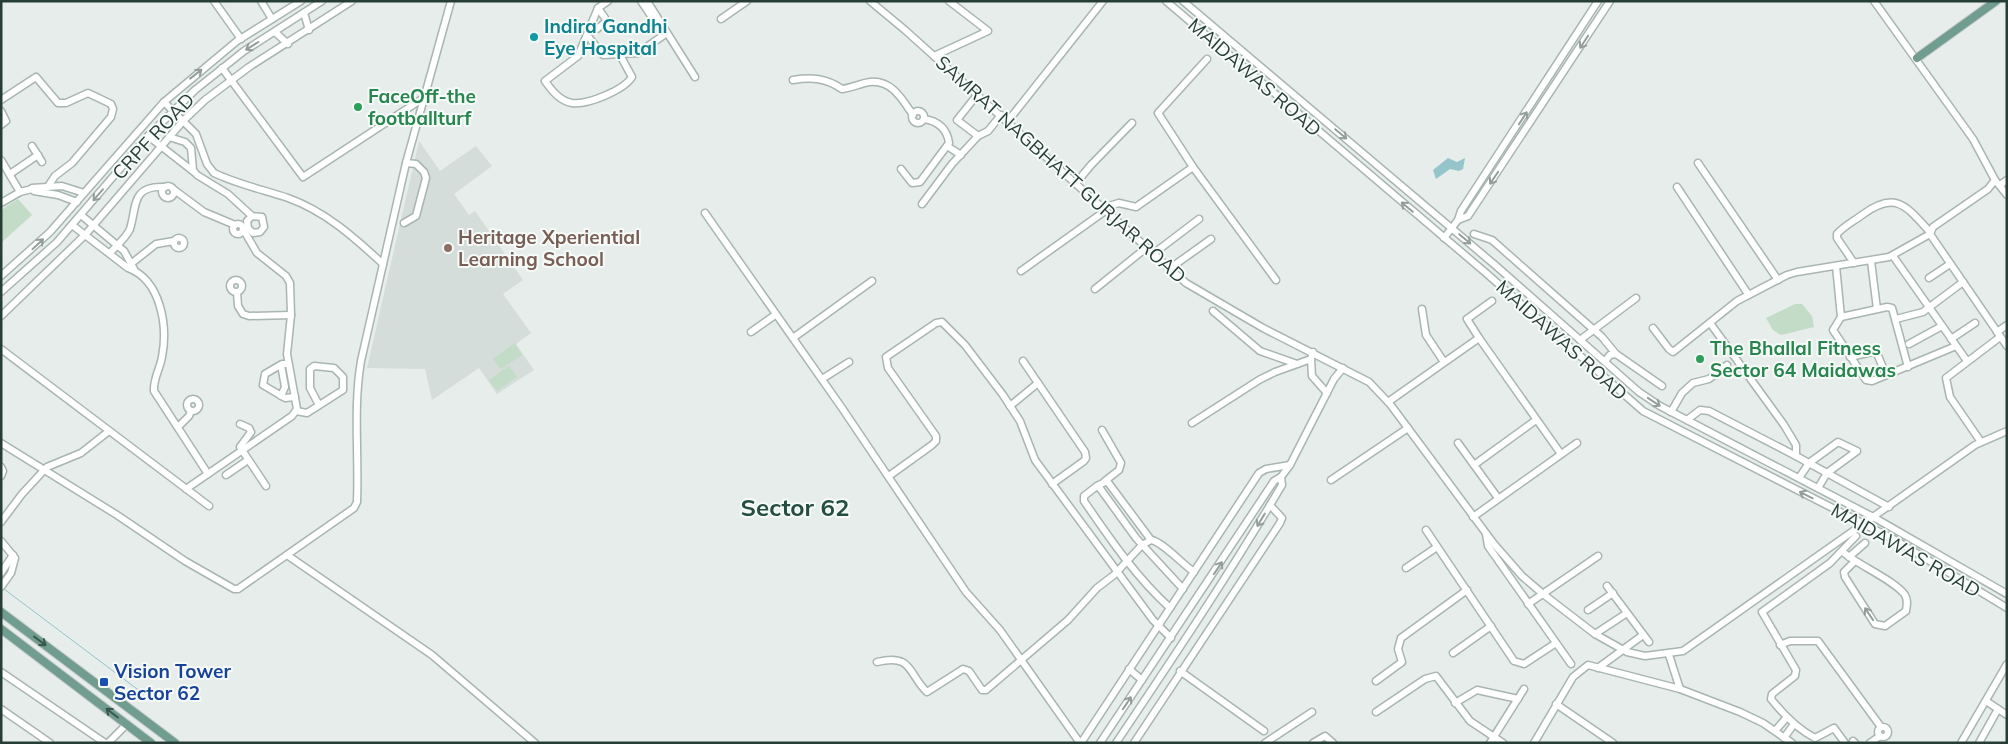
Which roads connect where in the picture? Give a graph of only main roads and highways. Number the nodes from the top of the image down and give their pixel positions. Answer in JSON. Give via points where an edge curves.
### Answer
{"nodes":[{"id":1,"x":1991,"y":3,"type":"edge"},
{"id":2,"x":1917,"y":58,"type":"road end"},
{"id":3,"x":1,"y":612,"type":"edge"},
{"id":4,"x":1,"y":629,"type":"edge"},
{"id":5,"x":151,"y":743,"type":"edge"},
{"id":6,"x":175,"y":743,"type":"edge"}],
"edges":[{"from":1,"to":2,"type":"main road"},
{"from":3,"to":6,"type":"main road","one_way":true},
{"from":5,"to":4,"type":"main road","one_way":true}]}
